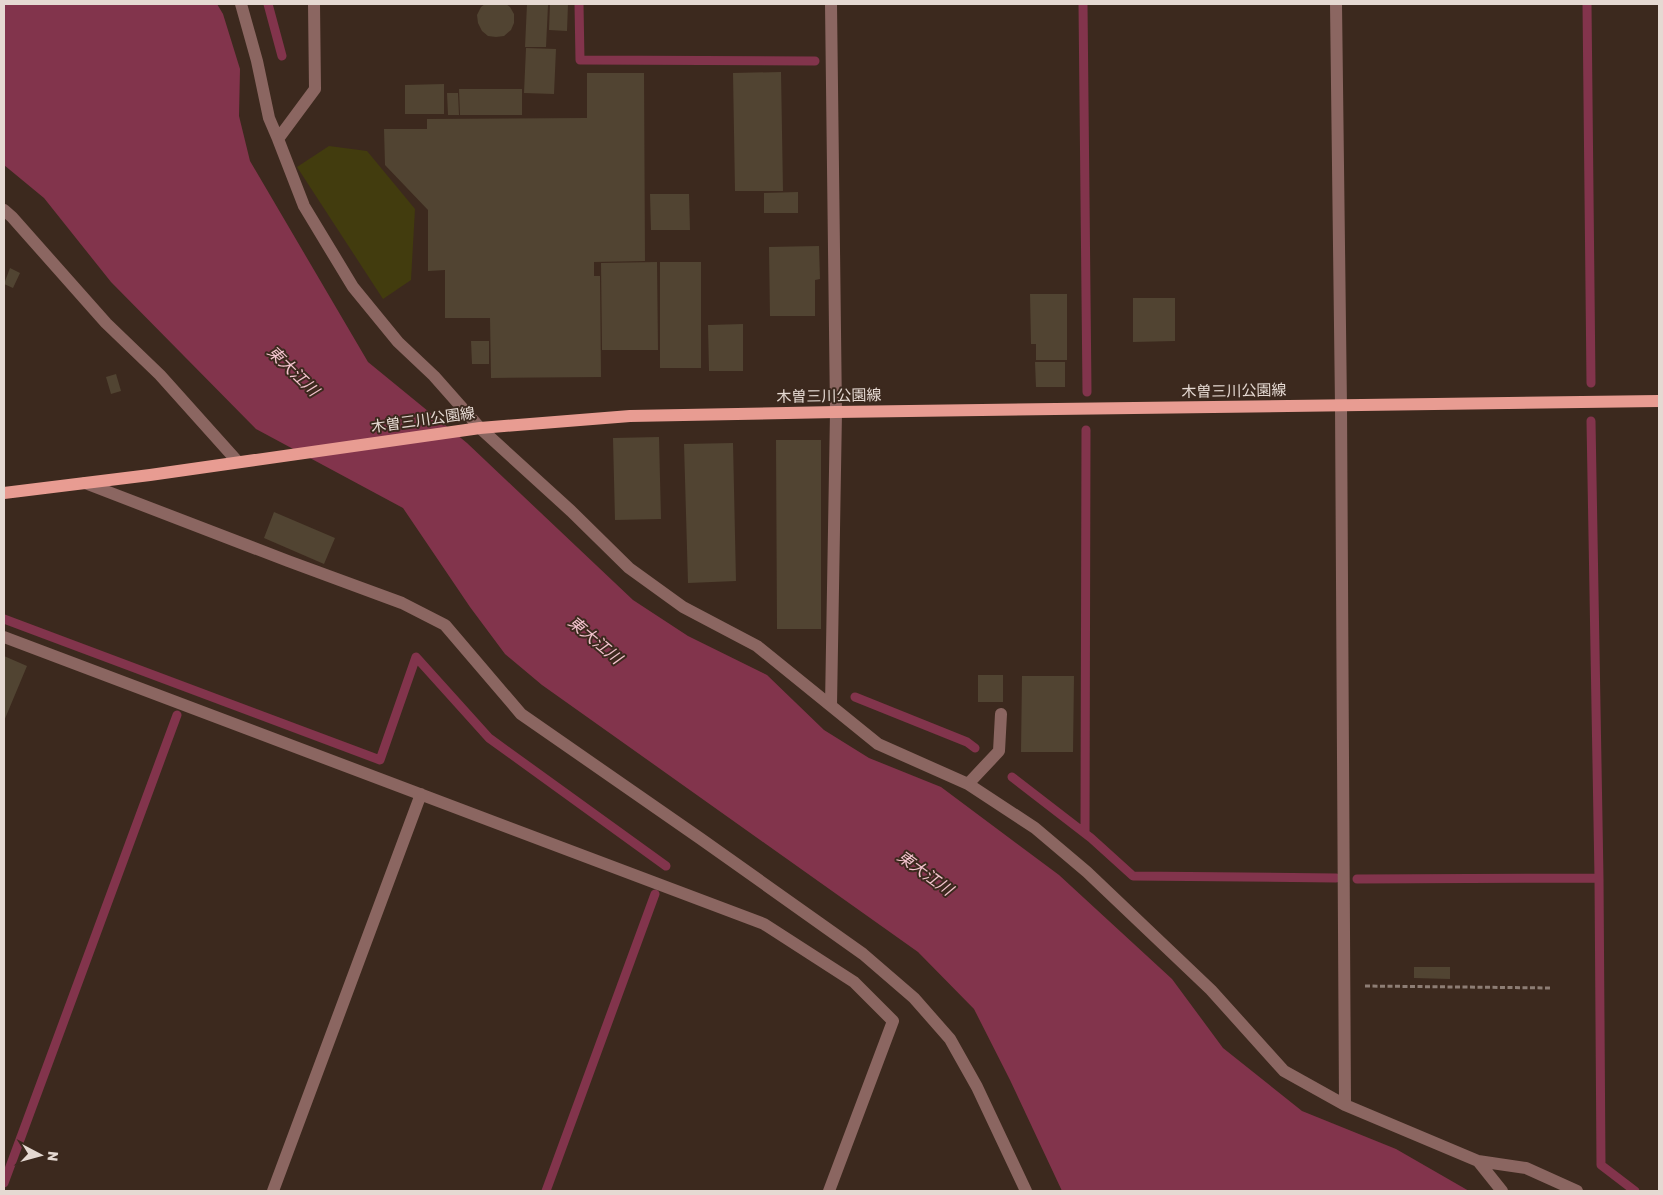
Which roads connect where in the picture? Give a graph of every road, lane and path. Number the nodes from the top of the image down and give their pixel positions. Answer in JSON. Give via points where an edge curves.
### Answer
{"nodes":[{"id":1,"x":241,"y":4,"type":"edge"},
{"id":2,"x":314,"y":4,"type":"edge"},
{"id":3,"x":831,"y":4,"type":"edge"},
{"id":4,"x":1336,"y":4,"type":"edge"},
{"id":5,"x":278,"y":139,"type":"junction"},
{"id":6,"x":4,"y":210,"type":"edge"},
{"id":7,"x":1659,"y":401,"type":"edge"},
{"id":8,"x":1341,"y":406,"type":"junction"},
{"id":9,"x":836,"y":412,"type":"junction"},
{"id":10,"x":480,"y":428,"type":"junction"},
{"id":11,"x":238,"y":462,"type":"junction"},
{"id":12,"x":85,"y":483,"type":"junction"},
{"id":13,"x":4,"y":493,"type":"edge"},
{"id":14,"x":4,"y":637,"type":"edge"},
{"id":15,"x":831,"y":706,"type":"junction"},
{"id":16,"x":1001,"y":714,"type":"dead end"},
{"id":17,"x":968,"y":784,"type":"junction"},
{"id":18,"x":421,"y":794,"type":"junction"},
{"id":19,"x":1345,"y":986,"type":"junction"},
{"id":20,"x":1552,"y":988,"type":"dead end"},
{"id":21,"x":1346,"y":1105,"type":"junction"},
{"id":22,"x":1478,"y":1161,"type":"junction"},
{"id":23,"x":273,"y":1191,"type":"edge"},
{"id":24,"x":829,"y":1191,"type":"edge"},
{"id":25,"x":1026,"y":1191,"type":"edge"},
{"id":26,"x":1502,"y":1191,"type":"edge"},
{"id":27,"x":1577,"y":1191,"type":"edge"}],
"edges":[{"from":1,"to":5,"type":"street","via":[[269,118]]},
{"from":2,"to":5,"type":"street","via":[[315,89]]},
{"from":3,"to":9,"type":"street"},
{"from":4,"to":8,"type":"street"},
{"from":5,"to":10,"type":"street","via":[[304,206],[353,287],[398,342],[434,376]]},
{"from":6,"to":11,"type":"street"},
{"from":7,"to":8,"type":"main road","name":"木曽三川公園線"},
{"from":8,"to":9,"type":"main road","name":"木曽三川公園線"},
{"from":8,"to":19,"type":"street"},
{"from":9,"to":10,"type":"main road","name":"木曽三川公園線","via":[[630,416]]},
{"from":9,"to":15,"type":"street"},
{"from":10,"to":11,"type":"main road","name":"木曽三川公園線"},
{"from":10,"to":15,"type":"street","via":[[629,568],[682,607],[758,646]]},
{"from":11,"to":12,"type":"main road","name":"木曽三川公園線"},
{"from":12,"to":13,"type":"main road","name":"木曽三川公園線"},
{"from":12,"to":25,"type":"street","via":[[402,603],[445,625],[521,714],[863,954],[914,998],[950,1039],[977,1086]]},
{"from":14,"to":18,"type":"street"},
{"from":15,"to":17,"type":"street","via":[[878,744]]},
{"from":16,"to":17,"type":"street","via":[[999,751]]},
{"from":17,"to":21,"type":"street","via":[[1035,828],[1087,872],[1211,990],[1284,1070]]},
{"from":18,"to":23,"type":"street"},
{"from":18,"to":24,"type":"street","via":[[764,924],[854,982],[893,1021]]},
{"from":19,"to":20,"type":"path"},
{"from":19,"to":21,"type":"street"},
{"from":21,"to":22,"type":"street"},
{"from":22,"to":26,"type":"street"},
{"from":22,"to":27,"type":"street","via":[[1526,1168]]}]}
